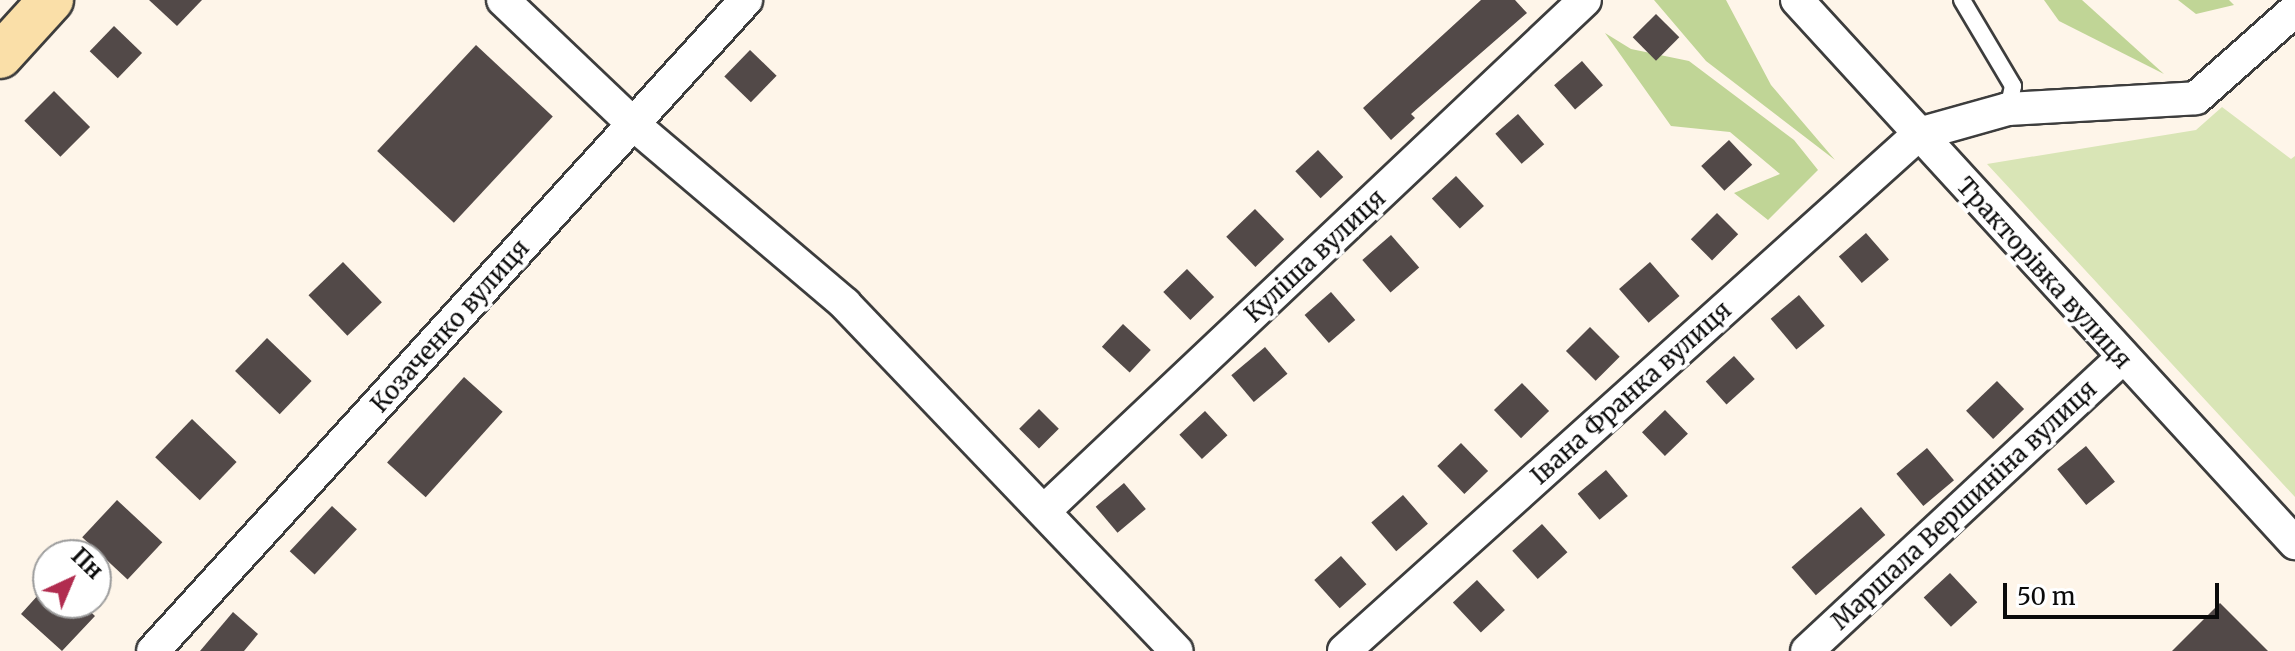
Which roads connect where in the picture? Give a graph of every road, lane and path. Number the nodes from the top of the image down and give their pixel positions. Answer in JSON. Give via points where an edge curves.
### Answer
{"nodes":[{"id":1,"x":51,"y":0,"type":"edge"},
{"id":2,"x":503,"y":0,"type":"edge"},
{"id":3,"x":746,"y":0,"type":"edge"},
{"id":4,"x":1585,"y":0,"type":"edge"},
{"id":5,"x":1797,"y":0,"type":"edge"},
{"id":6,"x":1962,"y":0,"type":"edge"},
{"id":7,"x":2295,"y":10,"type":"edge"},
{"id":8,"x":0,"y":56,"type":"edge"},
{"id":9,"x":2008,"y":109,"type":"junction"},
{"id":10,"x":633,"y":124,"type":"junction"},
{"id":11,"x":1919,"y":134,"type":"junction"},
{"id":12,"x":2121,"y":359,"type":"junction"},
{"id":13,"x":1044,"y":511,"type":"junction"},
{"id":14,"x":2295,"y":543,"type":"edge"},
{"id":15,"x":153,"y":651,"type":"edge"},
{"id":16,"x":1177,"y":651,"type":"edge"},
{"id":17,"x":1344,"y":651,"type":"edge"},
{"id":18,"x":1807,"y":651,"type":"edge"}],
"edges":[{"from":1,"to":8,"type":"main road"},
{"from":2,"to":10,"type":"street"},
{"from":3,"to":10,"type":"street","name":"Козаченко вулиця"},
{"from":4,"to":13,"type":"street","name":"Куліша вулиця"},
{"from":5,"to":11,"type":"street","name":"Тракторівка вулиця"},
{"from":6,"to":9,"type":"lane","via":[[2013,86]]},
{"from":7,"to":9,"type":"street","via":[[2196,98]]},
{"from":9,"to":11,"type":"street"},
{"from":10,"to":13,"type":"street","via":[[845,304]]},
{"from":10,"to":15,"type":"street","name":"Козаченко вулиця"},
{"from":11,"to":12,"type":"street","name":"Тракторівка вулиця"},
{"from":11,"to":17,"type":"street","name":"Івана Франка вулиця"},
{"from":12,"to":14,"type":"street","name":"Тракторівка вулиця"},
{"from":12,"to":18,"type":"street","name":"Маршала Вершиніна вулиця"},
{"from":13,"to":16,"type":"street"}]}
